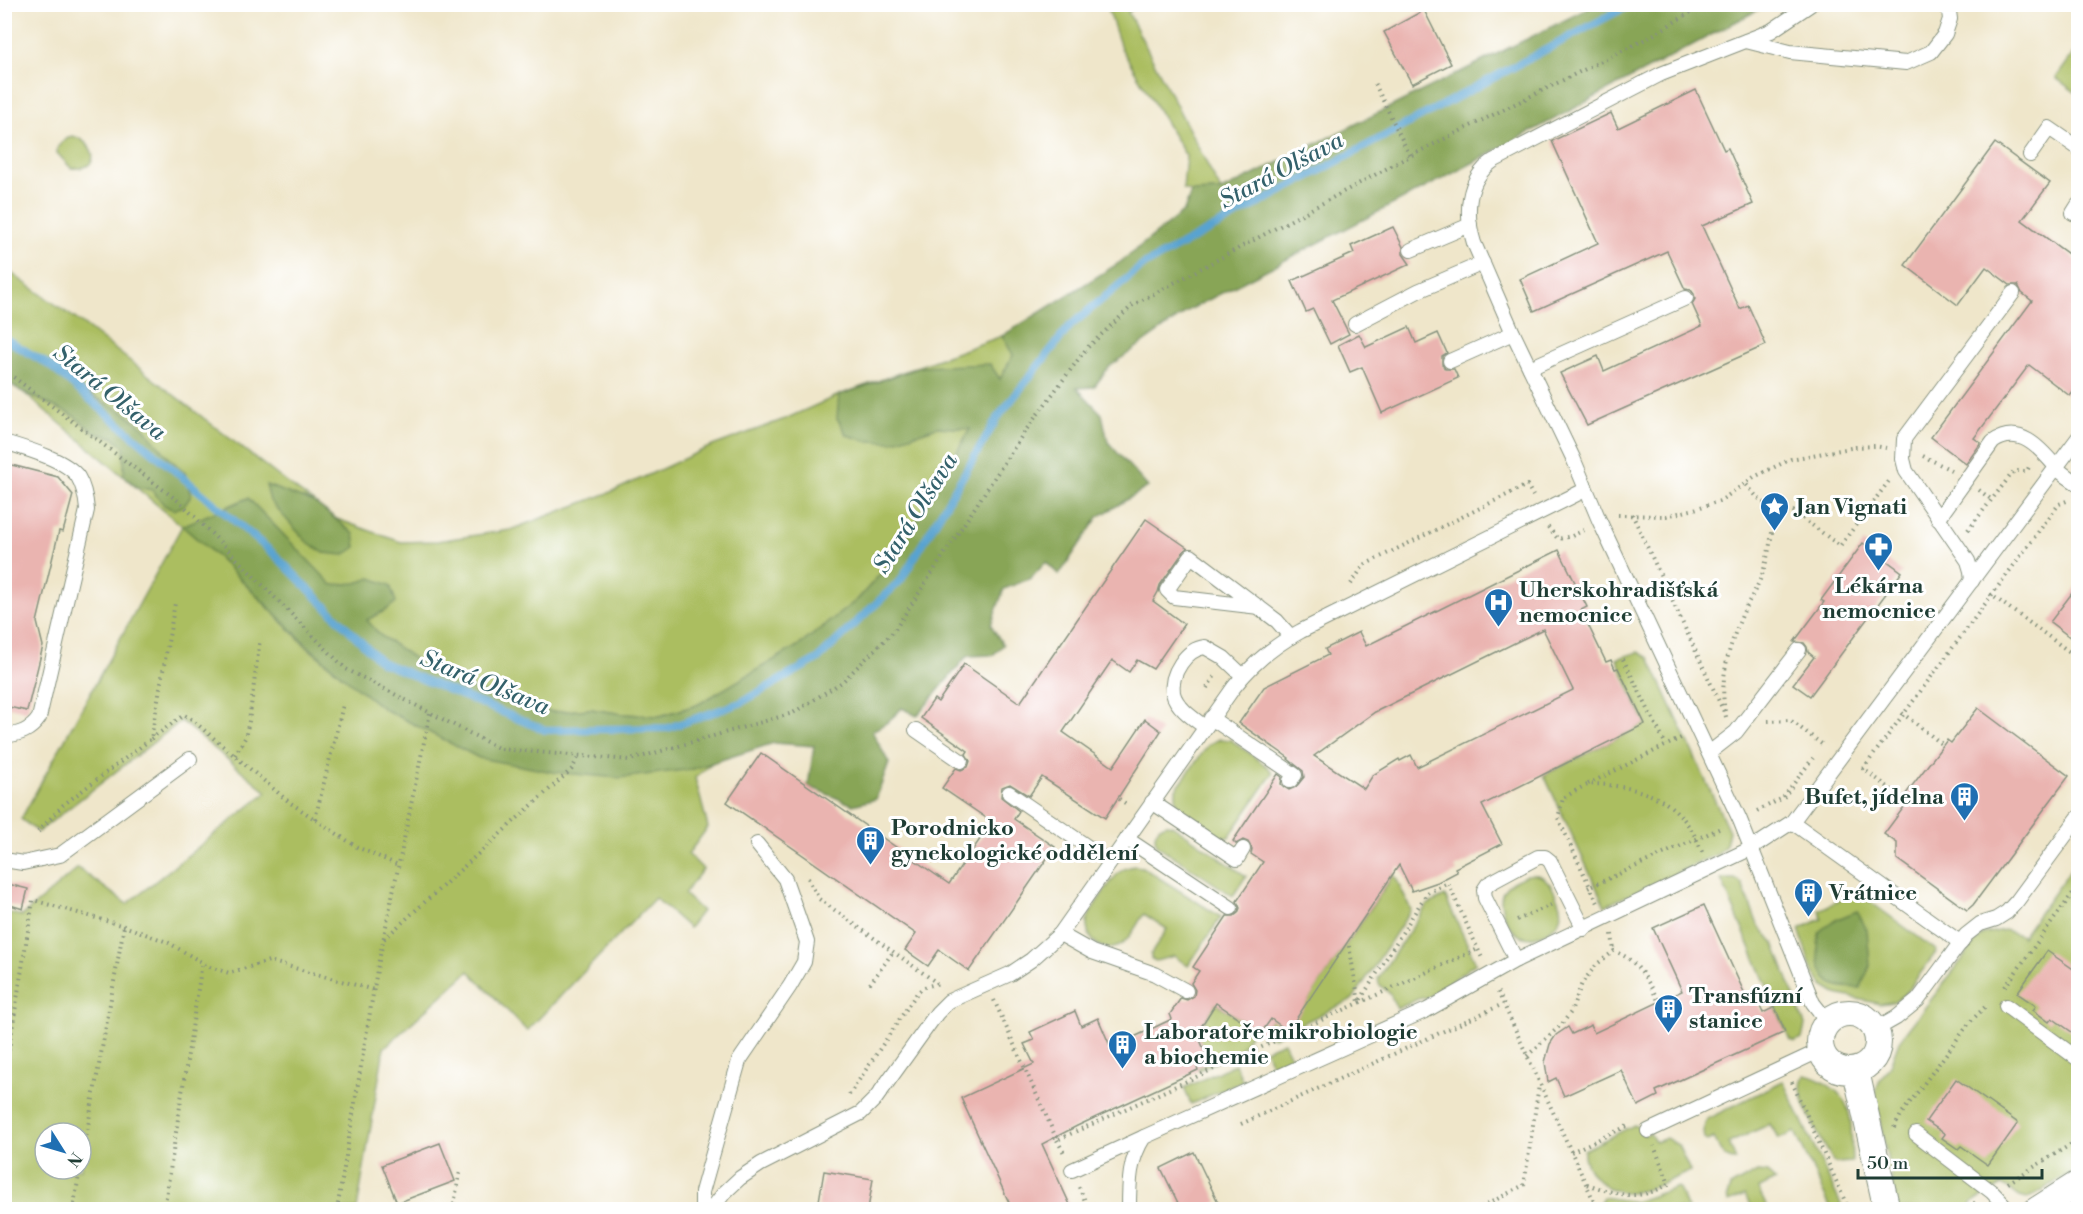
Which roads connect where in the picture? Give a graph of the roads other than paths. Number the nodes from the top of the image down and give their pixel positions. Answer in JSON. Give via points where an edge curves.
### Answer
{"nodes":[{"id":1,"x":1811,"y":4,"type":"edge"},
{"id":2,"x":1948,"y":4,"type":"edge"},
{"id":3,"x":1746,"y":41,"type":"junction"},
{"id":4,"x":2079,"y":148,"type":"edge"},
{"id":5,"x":2030,"y":155,"type":"dead end"},
{"id":6,"x":1470,"y":225,"type":"junction"},
{"id":7,"x":1411,"y":250,"type":"dead end"},
{"id":8,"x":1483,"y":263,"type":"junction"},
{"id":9,"x":2013,"y":293,"type":"dead end"},
{"id":10,"x":1686,"y":298,"type":"dead end"},
{"id":11,"x":1355,"y":324,"type":"dead end"},
{"id":12,"x":1513,"y":333,"type":"junction"},
{"id":13,"x":1450,"y":361,"type":"dead end"},
{"id":14,"x":1530,"y":368,"type":"junction"},
{"id":15,"x":2079,"y":438,"type":"edge"},
{"id":16,"x":4,"y":442,"type":"edge"},
{"id":17,"x":2057,"y":468,"type":"junction"},
{"id":18,"x":2079,"y":484,"type":"edge"},
{"id":19,"x":1585,"y":490,"type":"junction"},
{"id":20,"x":1938,"y":519,"type":"junction"},
{"id":21,"x":1972,"y":581,"type":"junction"},
{"id":22,"x":1259,"y":607,"type":"junction"},
{"id":23,"x":1291,"y":637,"type":"junction"},
{"id":24,"x":1799,"y":650,"type":"dead end"},
{"id":25,"x":1243,"y":676,"type":"junction"},
{"id":26,"x":1208,"y":723,"type":"junction"},
{"id":27,"x":916,"y":730,"type":"dead end"},
{"id":28,"x":4,"y":736,"type":"edge"},
{"id":29,"x":1709,"y":753,"type":"junction"},
{"id":30,"x":190,"y":759,"type":"dead end"},
{"id":31,"x":961,"y":761,"type":"dead end"},
{"id":32,"x":1290,"y":781,"type":"dead end"},
{"id":33,"x":1009,"y":793,"type":"dead end"},
{"id":34,"x":1152,"y":802,"type":"junction"},
{"id":35,"x":2079,"y":818,"type":"edge"},
{"id":36,"x":1792,"y":822,"type":"junction"},
{"id":37,"x":1126,"y":839,"type":"junction"},
{"id":38,"x":757,"y":844,"type":"dead end"},
{"id":39,"x":1752,"y":848,"type":"junction"},
{"id":40,"x":1243,"y":849,"type":"dead end"},
{"id":41,"x":1098,"y":854,"type":"dead end"},
{"id":42,"x":4,"y":860,"type":"edge"},
{"id":43,"x":1231,"y":908,"type":"dead end"},
{"id":44,"x":1584,"y":929,"type":"junction"},
{"id":45,"x":1060,"y":934,"type":"junction"},
{"id":46,"x":1961,"y":943,"type":"junction"},
{"id":47,"x":1516,"y":960,"type":"junction"},
{"id":48,"x":1186,"y":991,"type":"dead end"},
{"id":49,"x":2006,"y":1006,"type":"dead end"},
{"id":50,"x":1828,"y":1022,"type":"junction"},
{"id":51,"x":1875,"y":1030,"type":"junction"},
{"id":52,"x":1821,"y":1050,"type":"junction"},
{"id":53,"x":2079,"y":1059,"type":"edge"},
{"id":54,"x":1856,"y":1071,"type":"junction"},
{"id":55,"x":1648,"y":1131,"type":"road end"},
{"id":56,"x":1916,"y":1134,"type":"dead end"},
{"id":57,"x":1144,"y":1137,"type":"junction"},
{"id":58,"x":1072,"y":1170,"type":"dead end"},
{"id":59,"x":2079,"y":1184,"type":"edge"},
{"id":60,"x":702,"y":1209,"type":"edge"},
{"id":61,"x":711,"y":1209,"type":"edge"},
{"id":62,"x":1129,"y":1209,"type":"edge"},
{"id":63,"x":1887,"y":1209,"type":"edge"},
{"id":64,"x":2009,"y":1209,"type":"edge"},
{"id":65,"x":2037,"y":1209,"type":"edge"}],
"edges":[{"from":1,"to":3,"type":"lane","via":[[1771,31]]},
{"from":2,"to":3,"type":"lane","via":[[1950,19],[1945,34],[1931,52],[1906,63],[1790,52]]},
{"from":3,"to":6,"type":"lane","via":[[1661,74],[1484,167],[1473,184]]},
{"from":4,"to":5,"type":"lane","via":[[2049,128]]},
{"from":6,"to":7,"type":"lane"},
{"from":6,"to":8,"type":"lane"},
{"from":8,"to":11,"type":"lane"},
{"from":8,"to":12,"type":"lane"},
{"from":9,"to":20,"type":"lane","via":[[1904,439],[1906,471]]},
{"from":10,"to":14,"type":"lane"},
{"from":12,"to":13,"type":"lane"},
{"from":12,"to":14,"type":"lane"},
{"from":14,"to":19,"type":"lane"},
{"from":15,"to":17,"type":"lane"},
{"from":16,"to":28,"type":"lane","via":[[74,472],[84,491],[87,510],[39,718],[31,728]]},
{"from":17,"to":18,"type":"lane"},
{"from":17,"to":20,"type":"lane","via":[[2023,437],[1997,439]]},
{"from":17,"to":21,"type":"lane"},
{"from":19,"to":23,"type":"lane"},
{"from":19,"to":29,"type":"lane"},
{"from":20,"to":21,"type":"lane","via":[[1965,557]]},
{"from":21,"to":36,"type":"lane"},
{"from":22,"to":22,"type":"lane","via":[[1191,556],[1167,590],[1174,597]]},
{"from":22,"to":23,"type":"lane"},
{"from":23,"to":25,"type":"lane"},
{"from":24,"to":29,"type":"lane","via":[[1740,727]]},
{"from":25,"to":26,"type":"lane"},
{"from":25,"to":26,"type":"lane","via":[[1205,647],[1185,658],[1175,674],[1173,693],[1189,715]]},
{"from":26,"to":32,"type":"lane","via":[[1295,775]]},
{"from":26,"to":34,"type":"lane"},
{"from":27,"to":31,"type":"lane"},
{"from":29,"to":39,"type":"lane"},
{"from":30,"to":42,"type":"lane","via":[[60,855],[24,863]]},
{"from":33,"to":41,"type":"lane"},
{"from":34,"to":37,"type":"lane"},
{"from":34,"to":40,"type":"lane","via":[[1237,859]]},
{"from":35,"to":46,"type":"lane","via":[[2018,901],[1996,919],[1980,924]]},
{"from":36,"to":39,"type":"lane"},
{"from":36,"to":46,"type":"lane"},
{"from":37,"to":43,"type":"lane"},
{"from":37,"to":45,"type":"lane"},
{"from":38,"to":60,"type":"lane","via":[[785,879],[807,942],[804,962],[739,1061],[702,1192]]},
{"from":39,"to":44,"type":"lane"},
{"from":39,"to":50,"type":"lane","via":[[1813,1003]]},
{"from":44,"to":47,"type":"lane"},
{"from":44,"to":47,"type":"lane","via":[[1550,861],[1538,856],[1485,887],[1485,898]]},
{"from":45,"to":48,"type":"lane","via":[[1092,952],[1162,977]]},
{"from":45,"to":61,"type":"lane","via":[[1010,974],[950,1001],[861,1113],[760,1164],[724,1192]]},
{"from":46,"to":51,"type":"lane","via":[[1918,1000]]},
{"from":47,"to":57,"type":"lane","via":[[1427,1010]]},
{"from":49,"to":53,"type":"lane"},
{"from":50,"to":51,"type":"street","via":[[1843,1014],[1856,1014]]},
{"from":50,"to":52,"type":"street","via":[[1821,1035]]},
{"from":51,"to":54,"type":"street","via":[[1875,1057]]},
{"from":52,"to":54,"type":"street","via":[[1834,1068]]},
{"from":52,"to":55,"type":"lane"},
{"from":54,"to":63,"type":"street"},
{"from":56,"to":64,"type":"lane"},
{"from":57,"to":58,"type":"lane"},
{"from":57,"to":62,"type":"lane","via":[[1129,1175]]},
{"from":59,"to":65,"type":"street"}]}
